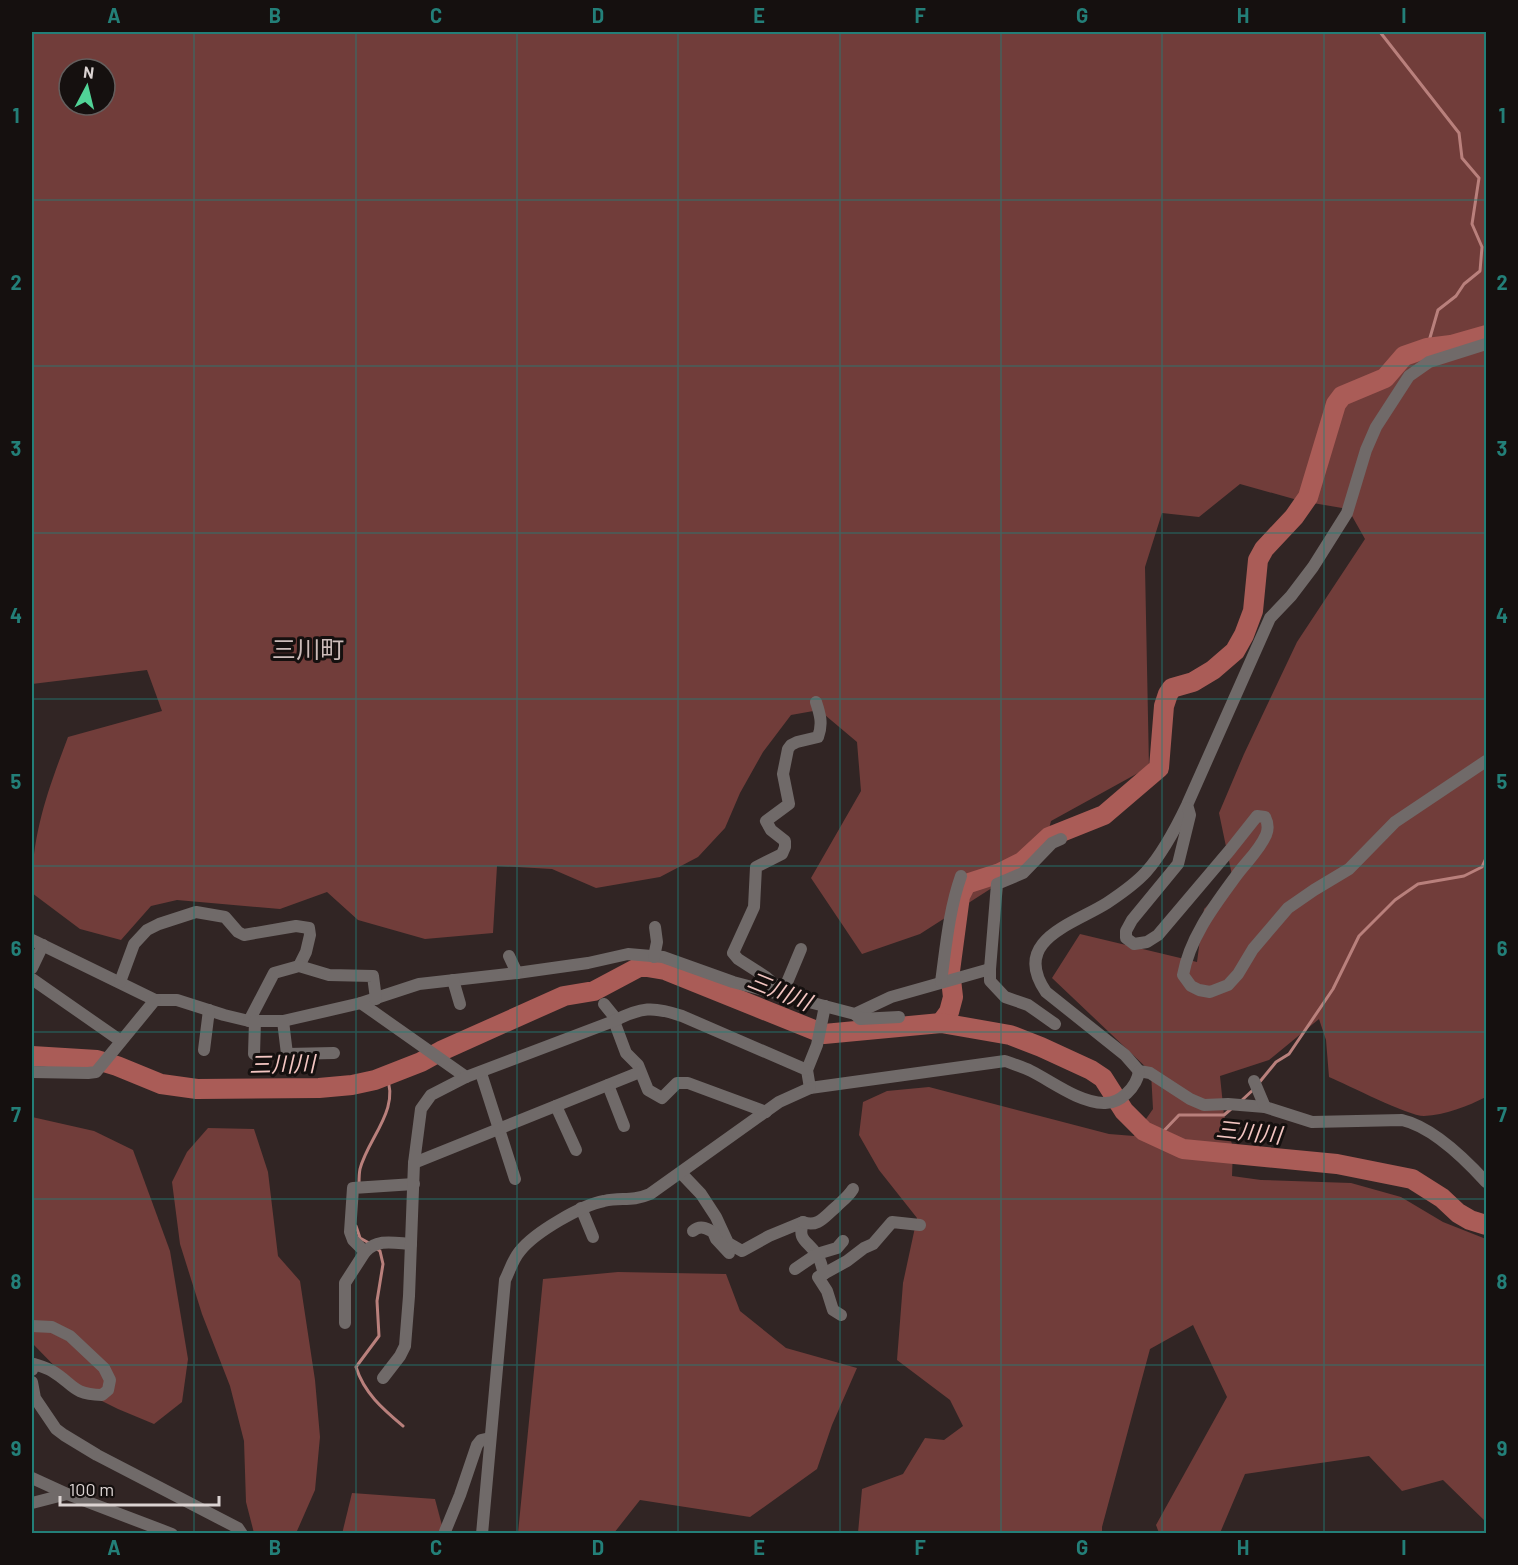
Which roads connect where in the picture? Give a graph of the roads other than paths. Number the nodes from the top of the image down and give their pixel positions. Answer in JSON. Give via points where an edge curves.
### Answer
{"nodes":[{"id":1,"x":1486,"y":344,"type":"edge"},
{"id":2,"x":816,"y":702,"type":"dead end"},
{"id":3,"x":1486,"y":761,"type":"edge"},
{"id":4,"x":1187,"y":805,"type":"junction"},
{"id":5,"x":1061,"y":839,"type":"dead end"},
{"id":6,"x":961,"y":876,"type":"dead end"},
{"id":7,"x":655,"y":927,"type":"dead end"},
{"id":8,"x":38,"y":943,"type":"edge"},
{"id":9,"x":801,"y":949,"type":"dead end"},
{"id":10,"x":509,"y":956,"type":"dead end"},
{"id":11,"x":654,"y":957,"type":"junction"},
{"id":12,"x":299,"y":966,"type":"junction"},
{"id":13,"x":32,"y":968,"type":"edge"},
{"id":14,"x":990,"y":969,"type":"junction"},
{"id":15,"x":517,"y":973,"type":"junction"},
{"id":16,"x":32,"y":979,"type":"edge"},
{"id":17,"x":453,"y":980,"type":"junction"},
{"id":18,"x":943,"y":981,"type":"junction"},
{"id":19,"x":120,"y":982,"type":"junction"},
{"id":20,"x":786,"y":994,"type":"junction"},
{"id":21,"x":376,"y":999,"type":"junction"},
{"id":22,"x":155,"y":1000,"type":"junction"},
{"id":23,"x":361,"y":1003,"type":"junction"},
{"id":24,"x":460,"y":1004,"type":"dead end"},
{"id":25,"x":604,"y":1004,"type":"dead end"},
{"id":26,"x":825,"y":1006,"type":"junction"},
{"id":27,"x":208,"y":1010,"type":"junction"},
{"id":28,"x":855,"y":1014,"type":"junction"},
{"id":29,"x":899,"y":1017,"type":"dead end"},
{"id":30,"x":252,"y":1021,"type":"junction"},
{"id":31,"x":283,"y":1021,"type":"junction"},
{"id":32,"x":615,"y":1021,"type":"junction"},
{"id":33,"x":1055,"y":1024,"type":"dead end"},
{"id":34,"x":117,"y":1047,"type":"junction"},
{"id":35,"x":204,"y":1050,"type":"dead end"},
{"id":36,"x":334,"y":1053,"type":"dead end"},
{"id":37,"x":254,"y":1054,"type":"dead end"},
{"id":38,"x":807,"y":1070,"type":"junction"},
{"id":39,"x":1139,"y":1071,"type":"junction"},
{"id":40,"x":32,"y":1072,"type":"edge"},
{"id":41,"x":640,"y":1072,"type":"junction"},
{"id":42,"x":481,"y":1073,"type":"junction"},
{"id":43,"x":466,"y":1077,"type":"junction"},
{"id":44,"x":608,"y":1085,"type":"junction"},
{"id":45,"x":1257,"y":1087,"type":"dead end"},
{"id":46,"x":810,"y":1088,"type":"junction"},
{"id":47,"x":556,"y":1106,"type":"junction"},
{"id":48,"x":1266,"y":1107,"type":"junction"},
{"id":49,"x":766,"y":1112,"type":"junction"},
{"id":50,"x":624,"y":1126,"type":"dead end"},
{"id":51,"x":498,"y":1128,"type":"junction"},
{"id":52,"x":576,"y":1150,"type":"dead end"},
{"id":53,"x":414,"y":1163,"type":"junction"},
{"id":54,"x":681,"y":1173,"type":"junction"},
{"id":55,"x":515,"y":1179,"type":"dead end"},
{"id":56,"x":1486,"y":1182,"type":"edge"},
{"id":57,"x":414,"y":1185,"type":"junction"},
{"id":58,"x":853,"y":1189,"type":"dead end"},
{"id":59,"x":581,"y":1208,"type":"junction"},
{"id":60,"x":803,"y":1222,"type":"junction"},
{"id":61,"x":920,"y":1225,"type":"dead end"},
{"id":62,"x":693,"y":1231,"type":"dead end"},
{"id":63,"x":592,"y":1237,"type":"dead end"},
{"id":64,"x":843,"y":1241,"type":"dead end"},
{"id":65,"x":411,"y":1244,"type":"junction"},
{"id":66,"x":371,"y":1247,"type":"junction"},
{"id":67,"x":742,"y":1251,"type":"junction"},
{"id":68,"x":817,"y":1254,"type":"junction"},
{"id":69,"x":795,"y":1269,"type":"dead end"},
{"id":70,"x":824,"y":1274,"type":"junction"},
{"id":71,"x":841,"y":1315,"type":"dead end"},
{"id":72,"x":345,"y":1323,"type":"dead end"},
{"id":73,"x":32,"y":1326,"type":"edge"},
{"id":74,"x":32,"y":1370,"type":"edge"},
{"id":75,"x":383,"y":1378,"type":"dead end"},
{"id":76,"x":32,"y":1382,"type":"edge"},
{"id":77,"x":490,"y":1438,"type":"junction"},
{"id":78,"x":32,"y":1478,"type":"edge"},
{"id":79,"x":67,"y":1494,"type":"junction"},
{"id":80,"x":32,"y":1503,"type":"edge"},
{"id":81,"x":172,"y":1533,"type":"edge"},
{"id":82,"x":242,"y":1533,"type":"edge"},
{"id":83,"x":444,"y":1533,"type":"edge"},
{"id":84,"x":482,"y":1533,"type":"edge"}],
"edges":[{"from":1,"to":4,"type":"street","via":[[1429,362],[1408,376],[1391,402],[1366,450],[1347,513],[1313,567],[1270,618]]},
{"from":2,"to":20,"type":"street","via":[[822,728],[818,737],[797,742],[788,749],[783,774],[789,804],[766,821],[785,841],[785,847],[782,855],[756,867],[754,907],[733,953]]},
{"from":3,"to":4,"type":"street","via":[[1395,822],[1349,869],[1288,908],[1253,949],[1238,975],[1228,985],[1210,992],[1191,986],[1183,975],[1189,949],[1209,914],[1258,848],[1268,823],[1265,817],[1257,816],[1158,935],[1134,944],[1126,938],[1132,920],[1179,864],[1190,815]]},
{"from":4,"to":39,"type":"street","via":[[1146,873],[1106,904],[1066,924],[1047,938],[1038,952],[1035,970],[1046,992],[1125,1055]]},
{"from":5,"to":14,"type":"street","via":[[1052,843],[1023,873],[997,884]]},
{"from":6,"to":18,"type":"street","via":[[950,918]]},
{"from":7,"to":11,"type":"street"},
{"from":8,"to":13,"type":"street"},
{"from":8,"to":19,"type":"street"},
{"from":9,"to":20,"type":"street"},
{"from":10,"to":15,"type":"street"},
{"from":11,"to":15,"type":"street","via":[[628,954]]},
{"from":11,"to":20,"type":"street"},
{"from":12,"to":19,"type":"street","via":[[309,928],[296,926],[244,935],[225,917],[196,912],[159,924],[139,937]]},
{"from":12,"to":21,"type":"street","via":[[329,975],[373,976]]},
{"from":12,"to":30,"type":"street","via":[[274,973]]},
{"from":14,"to":18,"type":"street"},
{"from":14,"to":33,"type":"street","via":[[990,981],[1005,997],[1023,1002]]},
{"from":15,"to":17,"type":"street"},
{"from":16,"to":34,"type":"street"},
{"from":17,"to":21,"type":"street","via":[[419,984]]},
{"from":17,"to":24,"type":"street"},
{"from":18,"to":28,"type":"street","via":[[891,997]]},
{"from":19,"to":22,"type":"street"},
{"from":20,"to":26,"type":"street"},
{"from":21,"to":23,"type":"street"},
{"from":22,"to":27,"type":"street","via":[[177,1000]]},
{"from":22,"to":34,"type":"street"},
{"from":23,"to":31,"type":"street"},
{"from":23,"to":43,"type":"street"},
{"from":25,"to":32,"type":"street"},
{"from":26,"to":28,"type":"street"},
{"from":26,"to":38,"type":"street"},
{"from":27,"to":30,"type":"street"},
{"from":27,"to":35,"type":"street"},
{"from":28,"to":29,"type":"street","via":[[860,1019]]},
{"from":30,"to":31,"type":"street"},
{"from":30,"to":37,"type":"street"},
{"from":31,"to":36,"type":"street","via":[[287,1054]]},
{"from":32,"to":38,"type":"street","via":[[650,1008],[661,1009]]},
{"from":32,"to":41,"type":"street","via":[[626,1053]]},
{"from":32,"to":42,"type":"street"},
{"from":34,"to":40,"type":"street","via":[[96,1072]]},
{"from":38,"to":46,"type":"street"},
{"from":39,"to":46,"type":"street","via":[[1133,1088],[1106,1104],[1085,1099],[1005,1061]]},
{"from":39,"to":48,"type":"street","via":[[1203,1106]]},
{"from":41,"to":44,"type":"street"},
{"from":41,"to":49,"type":"street","via":[[648,1090],[662,1098],[677,1083],[688,1083]]},
{"from":42,"to":43,"type":"street"},
{"from":42,"to":51,"type":"street"},
{"from":43,"to":53,"type":"street","via":[[432,1095],[421,1109]]},
{"from":44,"to":47,"type":"street"},
{"from":44,"to":50,"type":"street"},
{"from":45,"to":48,"type":"street"},
{"from":46,"to":49,"type":"street"},
{"from":47,"to":51,"type":"street"},
{"from":47,"to":52,"type":"street"},
{"from":48,"to":56,"type":"street","via":[[1312,1122],[1416,1123],[1470,1164]]},
{"from":49,"to":54,"type":"street"},
{"from":51,"to":53,"type":"street"},
{"from":51,"to":55,"type":"street"},
{"from":53,"to":57,"type":"street"},
{"from":54,"to":59,"type":"street","via":[[636,1199],[606,1200]]},
{"from":54,"to":67,"type":"street","via":[[701,1194],[728,1243]]},
{"from":57,"to":65,"type":"street"},
{"from":57,"to":66,"type":"street","via":[[359,1188],[350,1232],[352,1240]]},
{"from":58,"to":60,"type":"street","via":[[824,1219],[811,1224]]},
{"from":59,"to":63,"type":"street"},
{"from":59,"to":77,"type":"street","via":[[540,1233],[521,1250],[506,1280]]},
{"from":60,"to":67,"type":"street"},
{"from":60,"to":68,"type":"street","via":[[801,1238]]},
{"from":61,"to":70,"type":"street","via":[[891,1222],[873,1244]]},
{"from":62,"to":67,"type":"street","via":[[701,1228],[713,1232],[731,1255]]},
{"from":64,"to":68,"type":"street","via":[[837,1248]]},
{"from":65,"to":66,"type":"street"},
{"from":65,"to":75,"type":"street","via":[[405,1346]]},
{"from":66,"to":72,"type":"street","via":[[345,1283]]},
{"from":68,"to":69,"type":"street"},
{"from":68,"to":70,"type":"street"},
{"from":70,"to":71,"type":"street","via":[[818,1277],[830,1304]]},
{"from":73,"to":74,"type":"street","via":[[52,1327],[70,1336],[104,1368],[110,1380],[102,1395],[86,1395],[52,1371],[34,1364]]},
{"from":76,"to":82,"type":"street","via":[[35,1398],[64,1435]]},
{"from":77,"to":83,"type":"street","via":[[477,1444]]},
{"from":77,"to":84,"type":"street"},
{"from":78,"to":79,"type":"street"},
{"from":79,"to":80,"type":"street"},
{"from":79,"to":81,"type":"street"}]}
